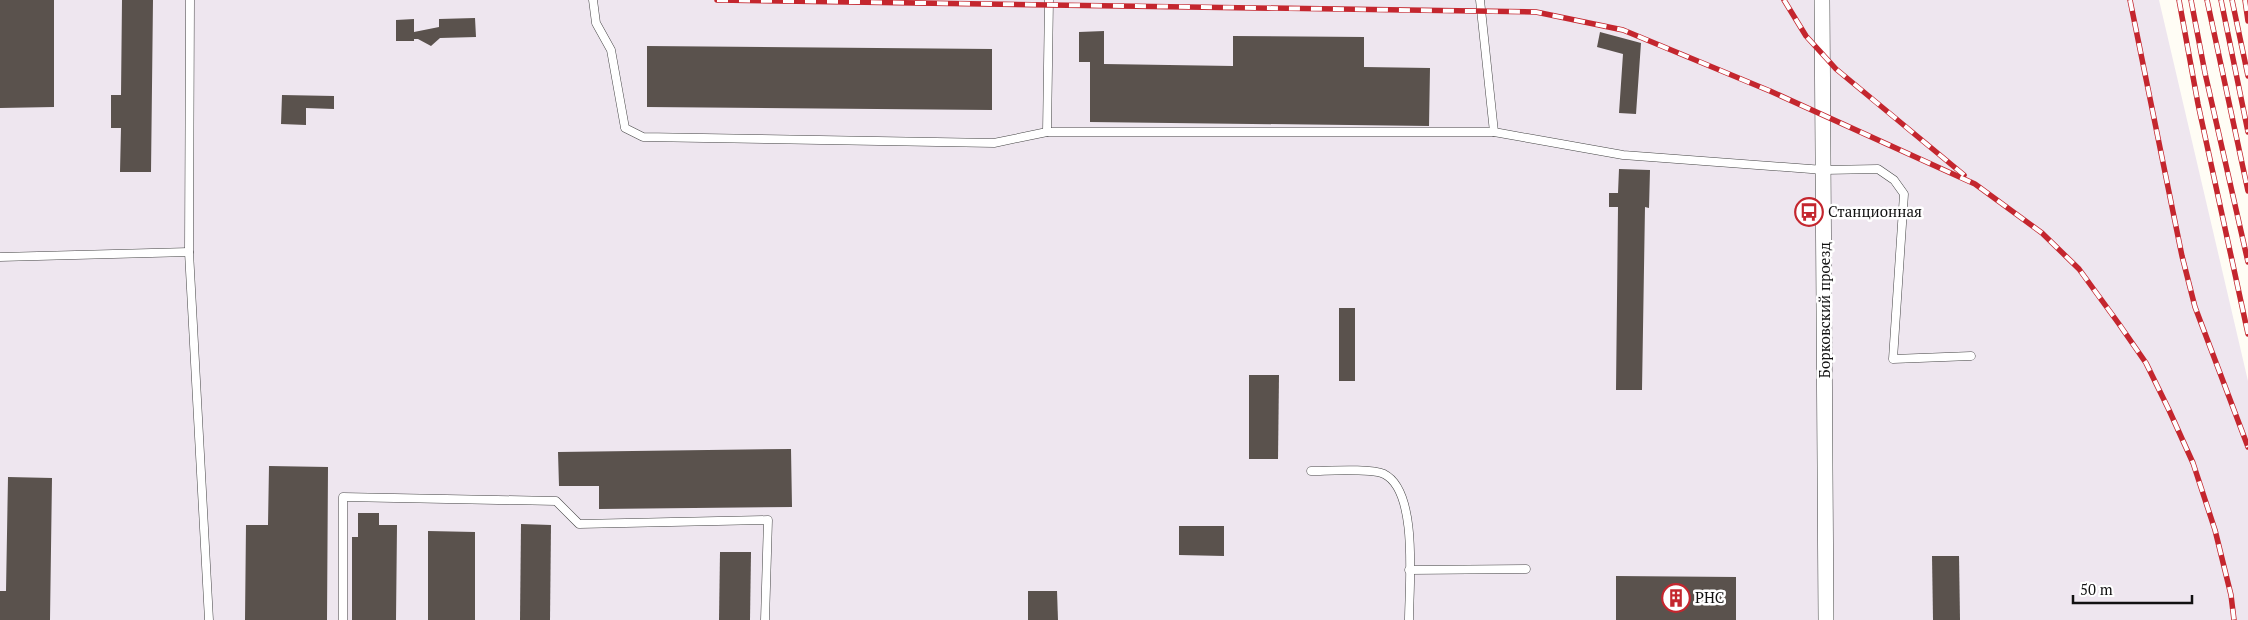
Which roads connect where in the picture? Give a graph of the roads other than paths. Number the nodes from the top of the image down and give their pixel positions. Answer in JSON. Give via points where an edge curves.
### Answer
{"nodes":[{"id":1,"x":190,"y":0,"type":"edge"},
{"id":2,"x":593,"y":0,"type":"edge"},
{"id":3,"x":1049,"y":0,"type":"edge"},
{"id":4,"x":1480,"y":0,"type":"edge"},
{"id":5,"x":1822,"y":0,"type":"edge"},
{"id":6,"x":1046,"y":132,"type":"junction"},
{"id":7,"x":1494,"y":132,"type":"junction"},
{"id":8,"x":1824,"y":170,"type":"junction"},
{"id":9,"x":189,"y":252,"type":"junction"},
{"id":10,"x":0,"y":257,"type":"edge"},
{"id":11,"x":1971,"y":356,"type":"dead end"},
{"id":12,"x":1311,"y":471,"type":"dead end"},
{"id":13,"x":1526,"y":569,"type":"dead end"},
{"id":14,"x":1409,"y":570,"type":"junction"},
{"id":15,"x":209,"y":620,"type":"edge"},
{"id":16,"x":343,"y":620,"type":"edge"},
{"id":17,"x":765,"y":620,"type":"edge"},
{"id":18,"x":1409,"y":620,"type":"edge"},
{"id":19,"x":1826,"y":620,"type":"edge"}],
"edges":[{"from":1,"to":9,"type":"lane"},
{"from":2,"to":6,"type":"lane","via":[[596,23],[611,50],[625,128],[643,137],[994,143]]},
{"from":3,"to":6,"type":"lane"},
{"from":4,"to":7,"type":"lane"},
{"from":5,"to":8,"type":"street","name":"Борковский проезд"},
{"from":6,"to":7,"type":"lane"},
{"from":7,"to":8,"type":"lane","via":[[1623,155]]},
{"from":8,"to":11,"type":"lane","via":[[1878,169],[1894,180],[1904,194],[1893,359]]},
{"from":8,"to":19,"type":"street","name":"Борковский проезд"},
{"from":9,"to":10,"type":"lane"},
{"from":9,"to":15,"type":"lane"},
{"from":12,"to":14,"type":"lane","via":[[1366,471],[1383,474],[1396,484],[1408,518]]},
{"from":13,"to":14,"type":"lane"},
{"from":14,"to":18,"type":"lane"},
{"from":16,"to":17,"type":"lane","via":[[343,497],[556,501],[579,524],[768,520]]}]}
